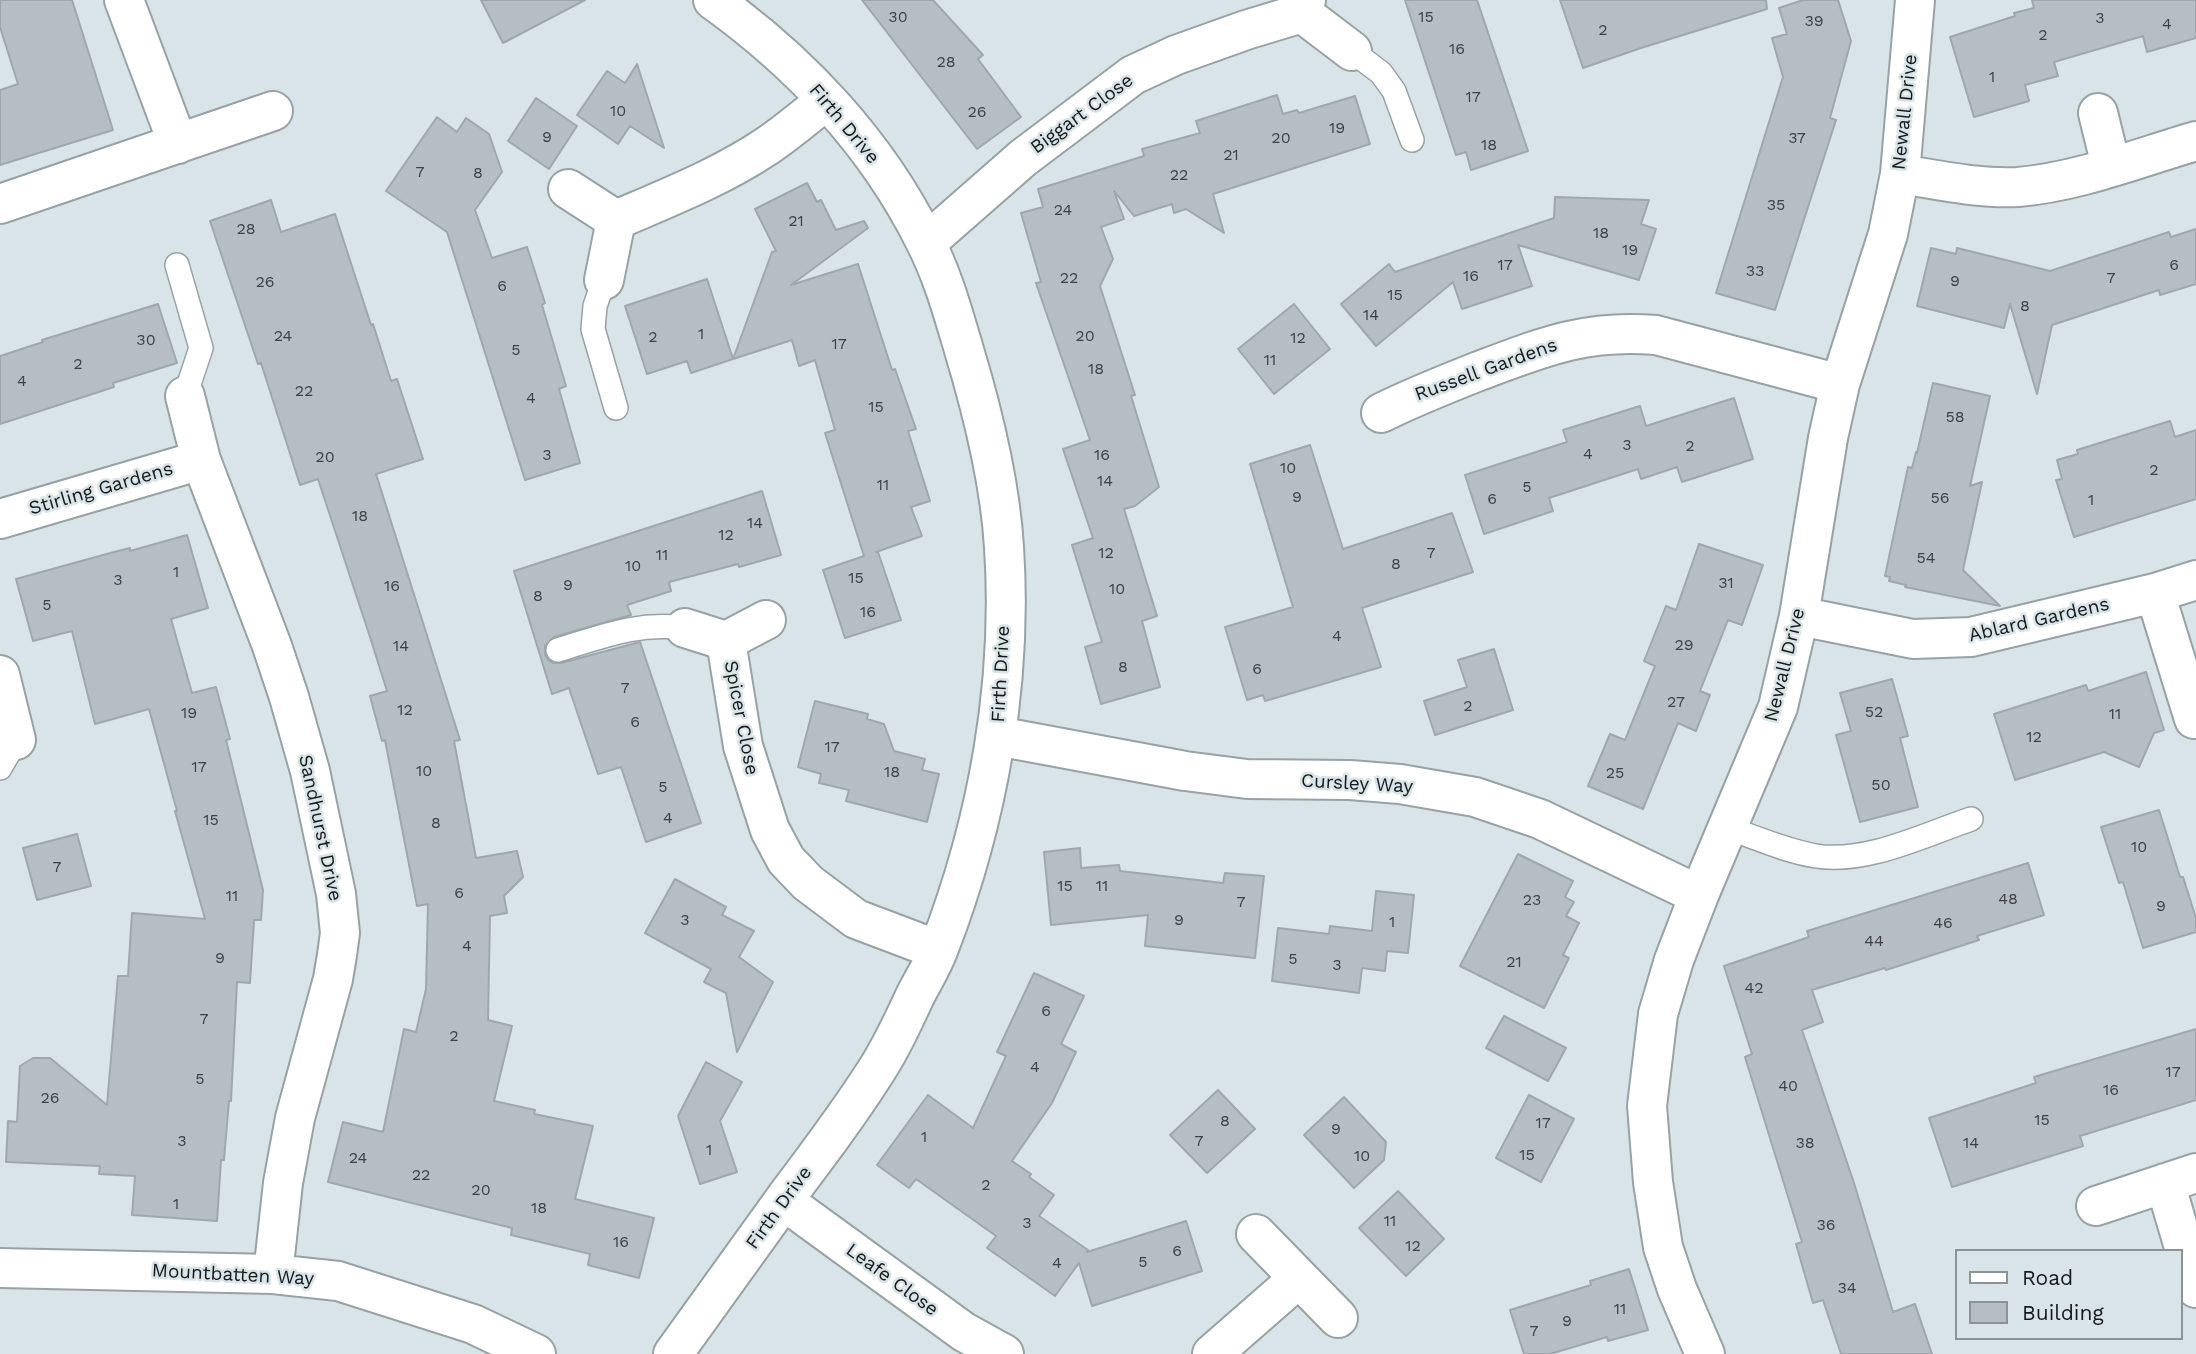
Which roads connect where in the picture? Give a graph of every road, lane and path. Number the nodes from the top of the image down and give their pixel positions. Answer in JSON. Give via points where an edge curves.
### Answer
{"nodes":[{"id":1,"x":124,"y":0,"type":"edge"},
{"id":2,"x":713,"y":0,"type":"edge"},
{"id":3,"x":1915,"y":0,"type":"edge"},
{"id":4,"x":1304,"y":6,"type":"edge"},
{"id":5,"x":1352,"y":51,"type":"joint"},
{"id":6,"x":827,"y":100,"type":"junction"},
{"id":7,"x":273,"y":111,"type":"dead end"},
{"id":8,"x":2098,"y":113,"type":"dead end"},
{"id":9,"x":1412,"y":141,"type":"dead end"},
{"id":10,"x":2196,"y":141,"type":"edge"},
{"id":11,"x":178,"y":144,"type":"junction"},
{"id":12,"x":2111,"y":166,"type":"junction"},
{"id":13,"x":1900,"y":174,"type":"junction"},
{"id":14,"x":568,"y":189,"type":"dead end"},
{"id":15,"x":0,"y":204,"type":"edge"},
{"id":16,"x":617,"y":220,"type":"junction"},
{"id":17,"x":926,"y":243,"type":"junction"},
{"id":18,"x":177,"y":265,"type":"dead end"},
{"id":19,"x":604,"y":279,"type":"joint"},
{"id":20,"x":1840,"y":384,"type":"junction"},
{"id":21,"x":184,"y":396,"type":"joint"},
{"id":22,"x":615,"y":408,"type":"dead end"},
{"id":23,"x":1381,"y":413,"type":"dead end"},
{"id":24,"x":201,"y":460,"type":"junction"},
{"id":25,"x":0,"y":519,"type":"edge"},
{"id":26,"x":2196,"y":580,"type":"edge"},
{"id":27,"x":2155,"y":593,"type":"junction"},
{"id":28,"x":1799,"y":616,"type":"junction"},
{"id":29,"x":766,"y":620,"type":"dead end"},
{"id":30,"x":685,"y":628,"type":"joint"},
{"id":31,"x":726,"y":641,"type":"junction"},
{"id":32,"x":558,"y":650,"type":"dead end"},
{"id":33,"x":1,"y":679,"type":"edge"},
{"id":34,"x":2195,"y":722,"type":"edge"},
{"id":35,"x":997,"y":736,"type":"junction"},
{"id":36,"x":8,"y":754,"type":"edge"},
{"id":37,"x":1971,"y":819,"type":"dead end"},
{"id":38,"x":1728,"y":828,"type":"junction"},
{"id":39,"x":1699,"y":895,"type":"junction"},
{"id":40,"x":938,"y":950,"type":"junction"},
{"id":41,"x":2181,"y":1178,"type":"edge"},
{"id":42,"x":784,"y":1201,"type":"junction"},
{"id":43,"x":2096,"y":1206,"type":"dead end"},
{"id":44,"x":1256,"y":1234,"type":"dead end"},
{"id":45,"x":0,"y":1268,"type":"edge"},
{"id":46,"x":273,"y":1274,"type":"junction"},
{"id":47,"x":1299,"y":1278,"type":"junction"},
{"id":48,"x":2196,"y":1288,"type":"edge"},
{"id":49,"x":1338,"y":1318,"type":"dead end"},
{"id":50,"x":536,"y":1354,"type":"edge"},
{"id":51,"x":673,"y":1354,"type":"edge"},
{"id":52,"x":1004,"y":1354,"type":"edge"},
{"id":53,"x":1212,"y":1354,"type":"edge"},
{"id":54,"x":1704,"y":1354,"type":"edge"}],
"edges":[{"from":1,"to":11,"type":"street"},
{"from":2,"to":6,"type":"street","name":"Firth Drive","via":[[751,27]]},
{"from":3,"to":13,"type":"street","name":"Newall Drive"},
{"from":4,"to":5,"type":"street","name":"Biggart Close"},
{"from":4,"to":17,"type":"street","name":"Biggart Close","via":[[1133,75],[1023,158]]},
{"from":5,"to":9,"type":"lane","via":[[1381,73],[1394,90]]},
{"from":6,"to":16,"type":"street","via":[[732,167]]},
{"from":6,"to":17,"type":"street","name":"Firth Drive","via":[[860,138]]},
{"from":7,"to":11,"type":"street"},
{"from":8,"to":12,"type":"street"},
{"from":10,"to":12,"type":"street"},
{"from":11,"to":15,"type":"street"},
{"from":12,"to":13,"type":"street","via":[[2018,187],[1980,187]]},
{"from":13,"to":20,"type":"street","name":"Newall Drive","via":[[1888,234]]},
{"from":14,"to":16,"type":"street"},
{"from":16,"to":19,"type":"street"},
{"from":17,"to":35,"type":"street","name":"Firth Drive","via":[[974,383],[997,489],[1004,547],[1004,630]]},
{"from":18,"to":21,"type":"lane","via":[[201,348]]},
{"from":19,"to":22,"type":"lane","via":[[593,330]]},
{"from":20,"to":23,"type":"street","name":"Russell Gardens","via":[[1656,335],[1629,332],[1549,344]]},
{"from":20,"to":28,"type":"street","name":"Newall Drive"},
{"from":21,"to":24,"type":"street","name":"Sandhurst Drive"},
{"from":24,"to":25,"type":"street","name":"Stirling Gardens"},
{"from":24,"to":46,"type":"street","name":"Sandhurst Drive","via":[[296,722],[331,864],[340,933],[333,979],[295,1118]]},
{"from":26,"to":27,"type":"street","name":"Ablard Gardens"},
{"from":27,"to":28,"type":"street","name":"Ablard Gardens","via":[[1971,637],[1913,639]]},
{"from":27,"to":34,"type":"street"},
{"from":28,"to":38,"type":"street","name":"Newall Drive","via":[[1778,707]]},
{"from":29,"to":31,"type":"street","name":"Spicer Close"},
{"from":30,"to":31,"type":"street","name":"Spicer Close"},
{"from":30,"to":32,"type":"lane","name":"Spicer Close","via":[[630,628]]},
{"from":31,"to":40,"type":"street","name":"Spicer Close","via":[[743,746],[766,820],[786,860],[856,919]]},
{"from":33,"to":36,"type":"street"},
{"from":35,"to":39,"type":"street","name":"Cursley Way","via":[[1197,773],[1247,779],[1400,783],[1475,797],[1540,819]]},
{"from":35,"to":40,"type":"street","name":"Firth Drive","via":[[975,840]]},
{"from":37,"to":38,"type":"lane","via":[[1864,855],[1844,857],[1795,852]]},
{"from":38,"to":39,"type":"street","name":"Newall Drive"},
{"from":39,"to":54,"type":"street","name":"Newall Drive","via":[[1658,1014],[1647,1106],[1663,1247]]},
{"from":40,"to":42,"type":"street","name":"Firth Drive","via":[[878,1068]]},
{"from":41,"to":43,"type":"street"},
{"from":41,"to":48,"type":"street"},
{"from":42,"to":51,"type":"street","name":"Firth Drive"},
{"from":42,"to":52,"type":"street","name":"Leafe Close","via":[[964,1332]]},
{"from":44,"to":47,"type":"street"},
{"from":45,"to":46,"type":"street","name":"Mountbatten Way"},
{"from":46,"to":50,"type":"street","name":"Mountbatten Way","via":[[338,1281],[394,1297],[473,1324]]},
{"from":47,"to":49,"type":"street"},
{"from":47,"to":53,"type":"street"}]}
